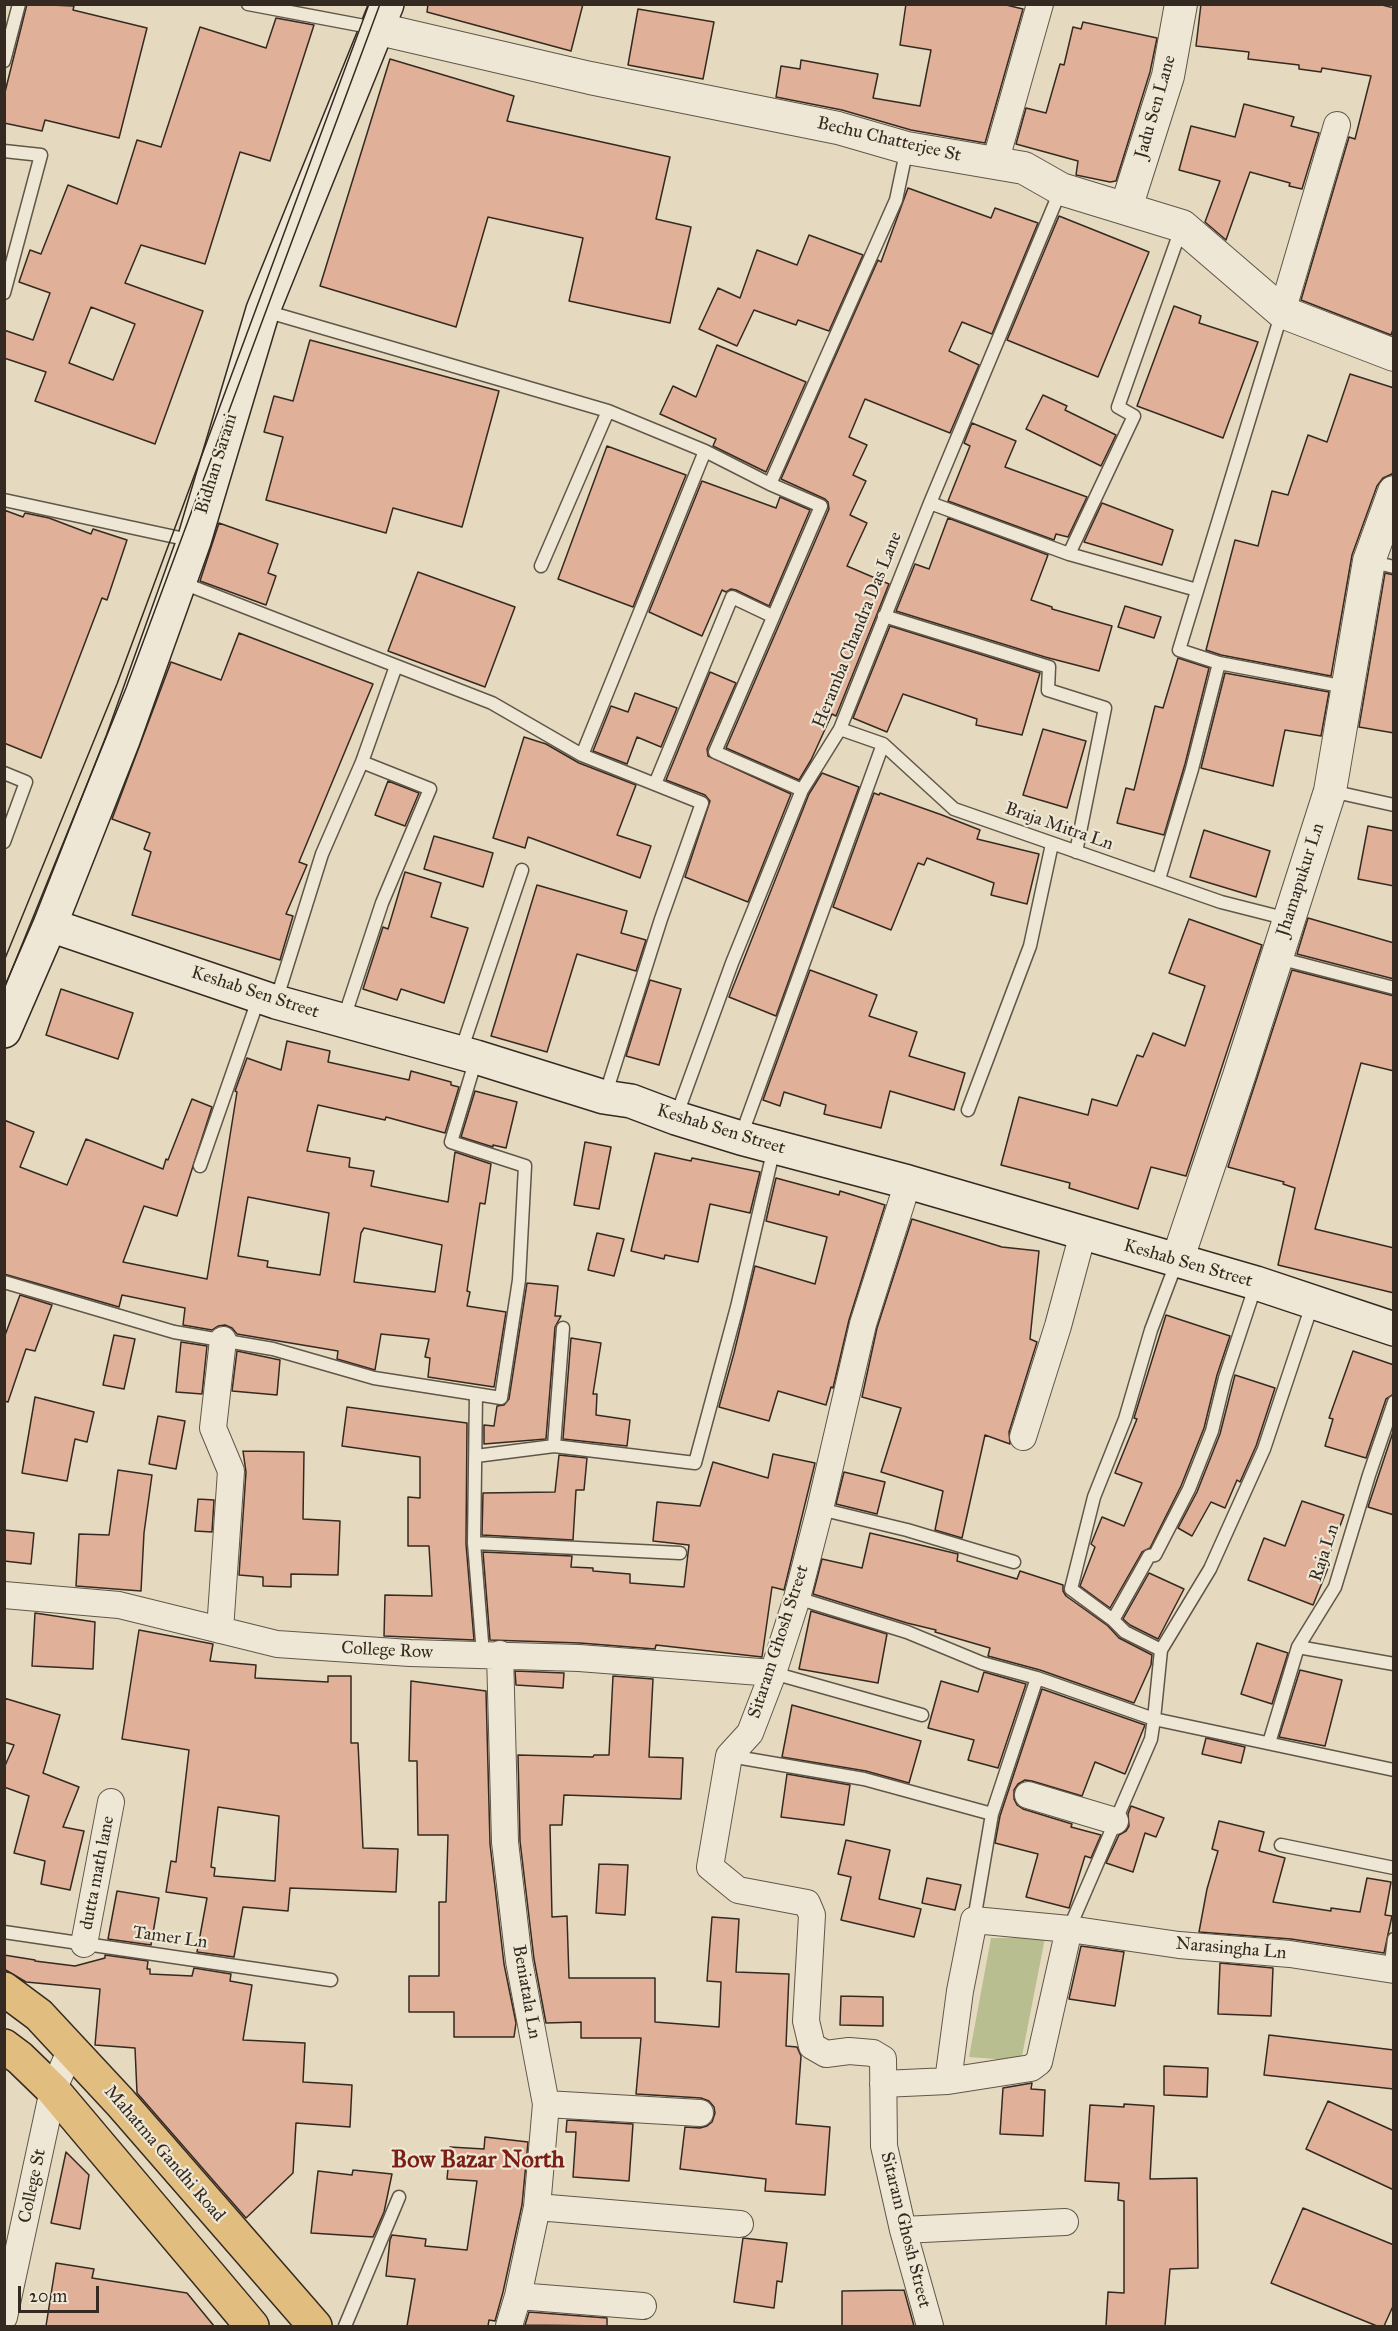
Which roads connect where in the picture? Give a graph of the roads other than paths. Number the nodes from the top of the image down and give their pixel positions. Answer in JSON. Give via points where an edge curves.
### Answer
{"nodes":[{"id":1,"x":19,"y":4,"type":"edge"},
{"id":2,"x":248,"y":4,"type":"edge"},
{"id":3,"x":1040,"y":4,"type":"edge"},
{"id":4,"x":1181,"y":4,"type":"edge"},
{"id":5,"x":383,"y":17,"type":"edge"},
{"id":6,"x":4,"y":61,"type":"edge"},
{"id":7,"x":1337,"y":125,"type":"dead end"},
{"id":8,"x":907,"y":148,"type":"junction"},
{"id":9,"x":4,"y":151,"type":"edge"},
{"id":10,"x":994,"y":163,"type":"junction"},
{"id":11,"x":1061,"y":189,"type":"junction"},
{"id":12,"x":1126,"y":208,"type":"junction"},
{"id":13,"x":1182,"y":226,"type":"junction"},
{"id":14,"x":4,"y":293,"type":"edge"},
{"id":15,"x":263,"y":310,"type":"junction"},
{"id":16,"x":1282,"y":312,"type":"junction"},
{"id":17,"x":1394,"y":355,"type":"edge"},
{"id":18,"x":608,"y":411,"type":"junction"},
{"id":19,"x":705,"y":451,"type":"junction"},
{"id":20,"x":770,"y":484,"type":"junction"},
{"id":21,"x":1394,"y":492,"type":"edge"},
{"id":22,"x":4,"y":500,"type":"edge"},
{"id":23,"x":930,"y":503,"type":"junction"},
{"id":24,"x":194,"y":541,"type":"junction"},
{"id":25,"x":1069,"y":554,"type":"junction"},
{"id":26,"x":1381,"y":564,"type":"edge"},
{"id":27,"x":541,"y":566,"type":"dead end"},
{"id":28,"x":179,"y":582,"type":"junction"},
{"id":29,"x":1197,"y":590,"type":"junction"},
{"id":30,"x":772,"y":616,"type":"junction"},
{"id":31,"x":884,"y":616,"type":"junction"},
{"id":32,"x":1219,"y":663,"type":"junction"},
{"id":33,"x":396,"y":666,"type":"junction"},
{"id":34,"x":1346,"y":687,"type":"junction"},
{"id":35,"x":840,"y":729,"type":"junction"},
{"id":36,"x":883,"y":744,"type":"junction"},
{"id":37,"x":582,"y":755,"type":"junction"},
{"id":38,"x":362,"y":762,"type":"junction"},
{"id":39,"x":4,"y":773,"type":"edge"},
{"id":40,"x":655,"y":784,"type":"junction"},
{"id":41,"x":802,"y":790,"type":"junction"},
{"id":42,"x":1330,"y":791,"type":"junction"},
{"id":43,"x":1394,"y":805,"type":"edge"},
{"id":44,"x":4,"y":842,"type":"edge"},
{"id":45,"x":1052,"y":844,"type":"junction"},
{"id":46,"x":1076,"y":852,"type":"junction"},
{"id":47,"x":522,"y":870,"type":"dead end"},
{"id":48,"x":1159,"y":879,"type":"junction"},
{"id":49,"x":1289,"y":920,"type":"junction"},
{"id":50,"x":50,"y":925,"type":"junction"},
{"id":51,"x":1276,"y":958,"type":"junction"},
{"id":52,"x":14,"y":969,"type":"edge"},
{"id":53,"x":1394,"y":988,"type":"edge"},
{"id":54,"x":267,"y":999,"type":"junction"},
{"id":55,"x":343,"y":1021,"type":"junction"},
{"id":56,"x":4,"y":1031,"type":"edge"},
{"id":57,"x":468,"y":1055,"type":"junction"},
{"id":58,"x":604,"y":1097,"type":"junction"},
{"id":59,"x":968,"y":1110,"type":"dead end"},
{"id":60,"x":676,"y":1118,"type":"junction"},
{"id":61,"x":741,"y":1138,"type":"junction"},
{"id":62,"x":775,"y":1147,"type":"junction"},
{"id":63,"x":200,"y":1166,"type":"dead end"},
{"id":64,"x":908,"y":1182,"type":"junction"},
{"id":65,"x":1083,"y":1233,"type":"junction"},
{"id":66,"x":1177,"y":1261,"type":"junction"},
{"id":67,"x":4,"y":1282,"type":"edge"},
{"id":68,"x":1256,"y":1283,"type":"junction"},
{"id":69,"x":1313,"y":1301,"type":"junction"},
{"id":70,"x":563,"y":1328,"type":"dead end"},
{"id":71,"x":1394,"y":1329,"type":"edge"},
{"id":72,"x":223,"y":1341,"type":"junction"},
{"id":73,"x":476,"y":1394,"type":"junction"},
{"id":74,"x":1394,"y":1402,"type":"edge"},
{"id":75,"x":1023,"y":1437,"type":"dead end"},
{"id":76,"x":554,"y":1446,"type":"junction"},
{"id":77,"x":476,"y":1456,"type":"junction"},
{"id":78,"x":820,"y":1509,"type":"junction"},
{"id":79,"x":474,"y":1543,"type":"junction"},
{"id":80,"x":680,"y":1553,"type":"dead end"},
{"id":81,"x":1014,"y":1562,"type":"dead end"},
{"id":82,"x":4,"y":1595,"type":"edge"},
{"id":83,"x":796,"y":1598,"type":"junction"},
{"id":84,"x":1113,"y":1620,"type":"junction"},
{"id":85,"x":220,"y":1630,"type":"junction"},
{"id":86,"x":1298,"y":1647,"type":"junction"},
{"id":87,"x":1161,"y":1650,"type":"junction"},
{"id":88,"x":491,"y":1654,"type":"junction"},
{"id":89,"x":1394,"y":1664,"type":"edge"},
{"id":90,"x":773,"y":1673,"type":"junction"},
{"id":91,"x":1037,"y":1678,"type":"junction"},
{"id":92,"x":922,"y":1715,"type":"dead end"},
{"id":93,"x":1154,"y":1719,"type":"junction"},
{"id":94,"x":1269,"y":1743,"type":"junction"},
{"id":95,"x":729,"y":1756,"type":"junction"},
{"id":96,"x":1394,"y":1770,"type":"edge"},
{"id":97,"x":1028,"y":1796,"type":"dead end"},
{"id":98,"x":111,"y":1802,"type":"dead end"},
{"id":99,"x":992,"y":1814,"type":"junction"},
{"id":100,"x":1115,"y":1821,"type":"junction"},
{"id":101,"x":1281,"y":1845,"type":"dead end"},
{"id":102,"x":1394,"y":1868,"type":"edge"},
{"id":103,"x":974,"y":1920,"type":"junction"},
{"id":104,"x":1069,"y":1929,"type":"junction"},
{"id":105,"x":4,"y":1932,"type":"edge"},
{"id":106,"x":1394,"y":1939,"type":"edge"},
{"id":107,"x":84,"y":1944,"type":"junction"},
{"id":108,"x":1392,"y":1970,"type":"edge"},
{"id":109,"x":331,"y":1980,"type":"dead end"},
{"id":110,"x":4,"y":1989,"type":"edge"},
{"id":111,"x":4,"y":2046,"type":"edge"},
{"id":112,"x":71,"y":2049,"type":"junction"},
{"id":113,"x":948,"y":2081,"type":"junction"},
{"id":114,"x":884,"y":2084,"type":"junction"},
{"id":115,"x":53,"y":2090,"type":"junction"},
{"id":116,"x":546,"y":2104,"type":"junction"},
{"id":117,"x":700,"y":2113,"type":"dead end"},
{"id":118,"x":399,"y":2197,"type":"dead end"},
{"id":119,"x":537,"y":2207,"type":"junction"},
{"id":120,"x":1065,"y":2222,"type":"dead end"},
{"id":121,"x":740,"y":2224,"type":"dead end"},
{"id":122,"x":903,"y":2230,"type":"junction"},
{"id":123,"x":518,"y":2296,"type":"junction"},
{"id":124,"x":643,"y":2306,"type":"dead end"},
{"id":125,"x":4,"y":2317,"type":"edge"},
{"id":126,"x":252,"y":2326,"type":"edge"},
{"id":127,"x":315,"y":2326,"type":"edge"},
{"id":128,"x":345,"y":2326,"type":"edge"},
{"id":129,"x":509,"y":2326,"type":"edge"},
{"id":130,"x":930,"y":2326,"type":"edge"}],
"edges":[{"from":1,"to":6,"type":"lane"},
{"from":2,"to":5,"type":"lane"},
{"from":3,"to":10,"type":"street"},
{"from":4,"to":12,"type":"street","name":"Jadu Sen Lane","via":[[1168,76]]},
{"from":5,"to":8,"type":"street","name":"Bechu Chatterjee St","via":[[590,78],[838,128]]},
{"from":5,"to":15,"type":"main road","name":"Bidhan Sarani"},
{"from":7,"to":16,"type":"street"},
{"from":8,"to":10,"type":"street","name":"Bechu Chatterjee St"},
{"from":8,"to":20,"type":"lane","via":[[896,200]]},
{"from":9,"to":14,"type":"lane","via":[[41,155]]},
{"from":10,"to":11,"type":"street","name":"Bechu Chatterjee St","via":[[1024,168]]},
{"from":11,"to":12,"type":"street","name":"Bechu Chatterjee St"},
{"from":11,"to":23,"type":"lane","name":"Heramba Chandra Das Lane"},
{"from":12,"to":13,"type":"street","name":"Bechu Chatterjee St"},
{"from":13,"to":16,"type":"street","name":"Bechu Chatterjee St"},
{"from":13,"to":25,"type":"lane","via":[[1118,407],[1134,416]]},
{"from":15,"to":18,"type":"lane"},
{"from":15,"to":24,"type":"main road","name":"Bidhan Sarani"},
{"from":16,"to":17,"type":"street","name":"Bechu Chatterjee St"},
{"from":16,"to":29,"type":"lane"},
{"from":18,"to":19,"type":"lane"},
{"from":18,"to":27,"type":"lane"},
{"from":19,"to":20,"type":"lane"},
{"from":19,"to":37,"type":"lane"},
{"from":20,"to":30,"type":"lane","via":[[820,506]]},
{"from":21,"to":26,"type":"street","name":"Jhamapukur Ln"},
{"from":22,"to":24,"type":"lane"},
{"from":23,"to":25,"type":"lane"},
{"from":23,"to":31,"type":"lane","name":"Heramba Chandra Das Lane"},
{"from":24,"to":28,"type":"main road","name":"Bidhan Sarani"},
{"from":25,"to":29,"type":"lane"},
{"from":26,"to":34,"type":"street","name":"Jhamapukur Ln"},
{"from":28,"to":33,"type":"lane"},
{"from":28,"to":50,"type":"main road","name":"Bidhan Sarani","via":[[123,740]]},
{"from":29,"to":32,"type":"lane","via":[[1179,650]]},
{"from":30,"to":40,"type":"lane","via":[[732,597]]},
{"from":30,"to":41,"type":"lane","via":[[715,752]]},
{"from":31,"to":35,"type":"lane","name":"Heramba Chandra Das Lane"},
{"from":31,"to":46,"type":"lane","via":[[1049,668],[1047,690],[1105,708]]},
{"from":32,"to":34,"type":"lane"},
{"from":32,"to":48,"type":"lane"},
{"from":33,"to":37,"type":"lane","via":[[492,703]]},
{"from":33,"to":38,"type":"lane"},
{"from":34,"to":42,"type":"street","name":"Jhamapukur Ln"},
{"from":35,"to":36,"type":"lane","name":"Braja Mitra Ln"},
{"from":35,"to":41,"type":"lane","name":"Heramba Chandra Das Lane"},
{"from":36,"to":45,"type":"lane","name":"Braja Mitra Ln","via":[[954,809]]},
{"from":36,"to":61,"type":"lane"},
{"from":37,"to":40,"type":"lane"},
{"from":38,"to":54,"type":"lane"},
{"from":38,"to":55,"type":"lane","via":[[429,789],[382,903]]},
{"from":39,"to":44,"type":"lane","via":[[26,782]]},
{"from":40,"to":58,"type":"lane","via":[[702,803]]},
{"from":41,"to":60,"type":"lane","name":"Heramba Chandra Das Lane","via":[[732,963]]},
{"from":42,"to":43,"type":"lane"},
{"from":42,"to":49,"type":"street","name":"Jhamapukur Ln"},
{"from":45,"to":46,"type":"lane","name":"Braja Mitra Ln"},
{"from":45,"to":59,"type":"lane","via":[[1030,946]]},
{"from":46,"to":48,"type":"lane","name":"Braja Mitra Ln"},
{"from":47,"to":57,"type":"lane"},
{"from":48,"to":49,"type":"lane","name":"Braja Mitra Ln","via":[[1221,902]]},
{"from":49,"to":51,"type":"street","name":"Jhamapukur Ln"},
{"from":50,"to":52,"type":"main road","name":"Bidhan Sarani"},
{"from":50,"to":54,"type":"main road","name":"Keshab Sen Street"},
{"from":51,"to":53,"type":"lane"},
{"from":51,"to":66,"type":"street","name":"Jhamapukur Ln"},
{"from":52,"to":56,"type":"main road","name":"Bidhan Sarani"},
{"from":54,"to":55,"type":"main road","name":"Keshab Sen Street"},
{"from":54,"to":63,"type":"lane"},
{"from":55,"to":57,"type":"main road","name":"Keshab Sen Street"},
{"from":57,"to":58,"type":"main road","name":"Keshab Sen Street"},
{"from":57,"to":73,"type":"lane","via":[[451,1142],[525,1166],[519,1280],[501,1398]]},
{"from":58,"to":60,"type":"main road","name":"Keshab Sen Street","via":[[631,1101]]},
{"from":60,"to":61,"type":"main road","name":"Keshab Sen Street"},
{"from":61,"to":62,"type":"main road","name":"Keshab Sen Street"},
{"from":62,"to":64,"type":"main road","name":"Keshab Sen Street"},
{"from":62,"to":76,"type":"lane","via":[[695,1463]]},
{"from":64,"to":65,"type":"main road","name":"Keshab Sen Street"},
{"from":64,"to":78,"type":"street","name":"Sitaram Ghosh Street","via":[[863,1324]]},
{"from":65,"to":66,"type":"main road","name":"Keshab Sen Street"},
{"from":65,"to":75,"type":"street"},
{"from":66,"to":68,"type":"main road","name":"Keshab Sen Street"},
{"from":66,"to":84,"type":"lane","via":[[1151,1330],[1125,1419],[1094,1497],[1071,1589]]},
{"from":67,"to":72,"type":"lane","via":[[174,1332]]},
{"from":68,"to":69,"type":"main road","name":"Keshab Sen Street"},
{"from":68,"to":84,"type":"lane","via":[[1212,1431],[1189,1489],[1155,1556],[1149,1556]]},
{"from":69,"to":71,"type":"main road","name":"Keshab Sen Street"},
{"from":69,"to":87,"type":"lane","via":[[1264,1449],[1210,1569]]},
{"from":70,"to":76,"type":"lane"},
{"from":72,"to":73,"type":"lane","via":[[273,1348],[374,1378]]},
{"from":72,"to":85,"type":"street","via":[[213,1428],[231,1471]]},
{"from":73,"to":77,"type":"lane"},
{"from":74,"to":86,"type":"lane","name":"Raja Ln","via":[[1335,1587]]},
{"from":76,"to":77,"type":"lane"},
{"from":77,"to":79,"type":"lane"},
{"from":78,"to":81,"type":"lane"},
{"from":78,"to":83,"type":"street","name":"Sitaram Ghosh Street"},
{"from":79,"to":80,"type":"lane"},
{"from":79,"to":88,"type":"lane"},
{"from":82,"to":85,"type":"street","name":"College Row","via":[[119,1605]]},
{"from":83,"to":90,"type":"street","name":"Sitaram Ghosh Street"},
{"from":83,"to":91,"type":"lane"},
{"from":84,"to":87,"type":"lane","via":[[1125,1632]]},
{"from":85,"to":88,"type":"street","name":"College Row","via":[[277,1644]]},
{"from":86,"to":89,"type":"lane"},
{"from":86,"to":94,"type":"lane","name":"Raja Ln"},
{"from":87,"to":93,"type":"lane"},
{"from":88,"to":90,"type":"street","name":"College Row"},
{"from":88,"to":116,"type":"street","name":"Beniatala Ln","via":[[505,1842],[519,1961]]},
{"from":90,"to":92,"type":"lane"},
{"from":90,"to":95,"type":"street","name":"Sitaram Ghosh Street","via":[[750,1733]]},
{"from":91,"to":93,"type":"lane"},
{"from":91,"to":99,"type":"lane"},
{"from":93,"to":94,"type":"lane"},
{"from":93,"to":100,"type":"lane","via":[[1151,1739]]},
{"from":94,"to":96,"type":"lane"},
{"from":95,"to":99,"type":"lane","via":[[864,1779]]},
{"from":95,"to":114,"type":"street","name":"Sitaram Ghosh Street","via":[[710,1867],[738,1890],[807,1903],[812,1915],[806,2021],[812,2046],[826,2054],[873,2053],[884,2059]]},
{"from":97,"to":100,"type":"street"},
{"from":98,"to":107,"type":"street","name":"dutta math lane"},
{"from":99,"to":103,"type":"lane"},
{"from":100,"to":104,"type":"lane"},
{"from":101,"to":102,"type":"lane"},
{"from":103,"to":104,"type":"street","name":"Narasingha Ln"},
{"from":103,"to":113,"type":"street"},
{"from":104,"to":108,"type":"street","name":"Narasingha Ln","via":[[1179,1945],[1290,1954]]},
{"from":104,"to":113,"type":"street","via":[[1039,2062],[1025,2070]]},
{"from":105,"to":107,"type":"lane","name":"Tamer Ln"},
{"from":106,"to":108,"type":"lane"},
{"from":107,"to":109,"type":"lane","name":"Tamer Ln"},
{"from":110,"to":112,"type":"main road","name":"Mahatma Gandhi Road","via":[[39,2015]]},
{"from":111,"to":115,"type":"main road"},
{"from":112,"to":115,"type":"street","name":"College St"},
{"from":112,"to":127,"type":"main road","name":"Mahatma Gandhi Road"},
{"from":113,"to":114,"type":"street"},
{"from":114,"to":122,"type":"street","name":"Sitaram Ghosh Street","via":[[884,2146]]},
{"from":115,"to":125,"type":"street","name":"College St"},
{"from":115,"to":126,"type":"main road"},
{"from":116,"to":117,"type":"street"},
{"from":116,"to":119,"type":"street","name":"Beniatala Ln"},
{"from":118,"to":128,"type":"lane"},
{"from":119,"to":121,"type":"street"},
{"from":119,"to":123,"type":"street","name":"Beniatala Ln"},
{"from":120,"to":122,"type":"street"},
{"from":122,"to":130,"type":"street","name":"Sitaram Ghosh Street"},
{"from":123,"to":124,"type":"street"},
{"from":123,"to":129,"type":"street","name":"Beniatala Ln"}]}
